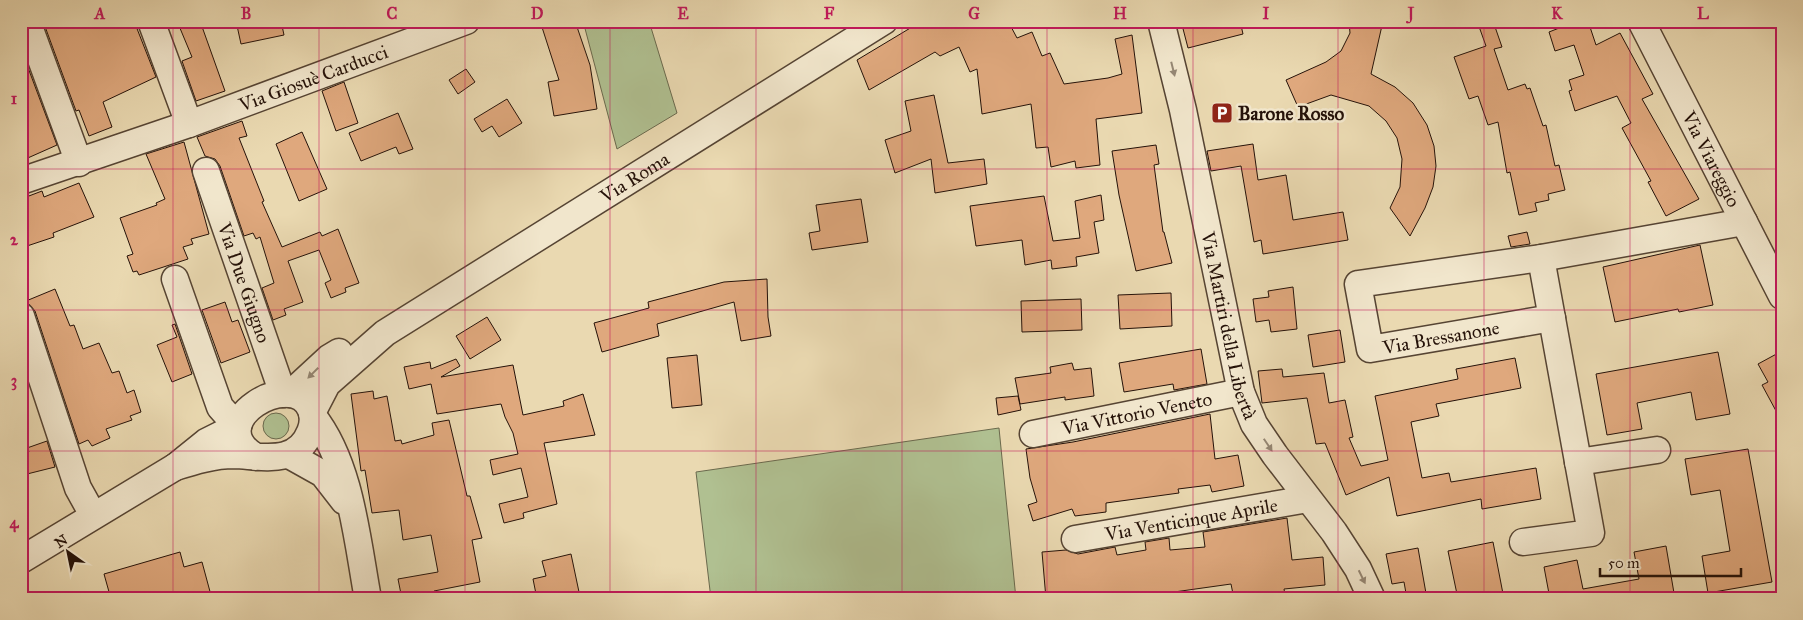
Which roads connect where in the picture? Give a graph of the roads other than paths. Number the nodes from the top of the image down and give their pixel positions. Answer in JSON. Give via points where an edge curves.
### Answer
{"nodes":[{"id":1,"x":27,"y":21,"type":"edge"},
{"id":2,"x":152,"y":21,"type":"edge"},
{"id":3,"x":466,"y":21,"type":"edge"},
{"id":4,"x":884,"y":21,"type":"edge"},
{"id":5,"x":1161,"y":21,"type":"edge"},
{"id":6,"x":1641,"y":21,"type":"edge"},
{"id":7,"x":189,"y":124,"type":"junction"},
{"id":8,"x":79,"y":163,"type":"junction"},
{"id":9,"x":206,"y":171,"type":"dead end"},
{"id":10,"x":21,"y":181,"type":"edge"},
{"id":11,"x":1744,"y":222,"type":"junction"},
{"id":12,"x":1542,"y":258,"type":"junction"},
{"id":13,"x":175,"y":278,"type":"dead end"},
{"id":14,"x":1782,"y":296,"type":"edge"},
{"id":15,"x":21,"y":316,"type":"edge"},
{"id":16,"x":1552,"y":318,"type":"junction"},
{"id":17,"x":385,"y":333,"type":"junction"},
{"id":18,"x":1242,"y":392,"type":"junction"},
{"id":19,"x":286,"y":394,"type":"junction"},
{"id":20,"x":313,"y":415,"type":"junction"},
{"id":21,"x":239,"y":424,"type":"junction"},
{"id":22,"x":1033,"y":434,"type":"dead end"},
{"id":23,"x":334,"y":448,"type":"junction"},
{"id":24,"x":1657,"y":450,"type":"dead end"},
{"id":25,"x":289,"y":455,"type":"junction"},
{"id":26,"x":256,"y":458,"type":"junction"},
{"id":27,"x":1578,"y":462,"type":"junction"},
{"id":28,"x":174,"y":466,"type":"junction"},
{"id":29,"x":313,"y":467,"type":"junction"},
{"id":30,"x":1308,"y":499,"type":"junction"},
{"id":31,"x":352,"y":514,"type":"junction"},
{"id":32,"x":93,"y":515,"type":"junction"},
{"id":33,"x":1075,"y":539,"type":"dead end"},
{"id":34,"x":1523,"y":542,"type":"dead end"},
{"id":35,"x":21,"y":560,"type":"edge"},
{"id":36,"x":368,"y":599,"type":"edge"},
{"id":37,"x":1372,"y":599,"type":"edge"}],
"edges":[{"from":1,"to":8,"type":"street"},
{"from":2,"to":7,"type":"street"},
{"from":3,"to":7,"type":"street","name":"Via Giosuè Carducci"},
{"from":4,"to":17,"type":"street","name":"Via Roma"},
{"from":5,"to":18,"type":"street","name":"Via Martiri della Libertà","one_way":true,"via":[[1183,110]]},
{"from":6,"to":11,"type":"street","name":"Via Viareggio"},
{"from":7,"to":8,"type":"street","name":"Via Giosuè Carducci"},
{"from":8,"to":10,"type":"street","name":"Via Giosuè Carducci"},
{"from":9,"to":19,"type":"street","name":"Via Due Giugno"},
{"from":11,"to":12,"type":"street","name":"Via Bressanone"},
{"from":11,"to":14,"type":"street","name":"Via Viareggio"},
{"from":12,"to":16,"type":"street"},
{"from":12,"to":16,"type":"street","name":"Via Bressanone","via":[[1358,284],[1370,349]]},
{"from":13,"to":21,"type":"street","via":[[220,408]]},
{"from":15,"to":32,"type":"street","via":[[78,488]]},
{"from":16,"to":27,"type":"street"},
{"from":17,"to":19,"type":"street","name":"Via Roma","one_way":true,"via":[[329,358]]},
{"from":17,"to":20,"type":"street","name":"Via Roma","via":[[327,384]]},
{"from":18,"to":22,"type":"street","name":"Via Vittorio Veneto"},
{"from":18,"to":30,"type":"street","name":"Via Martiri della Libertà","one_way":true,"via":[[1254,424]]},
{"from":19,"to":20,"type":"street","via":[[305,400]]},
{"from":19,"to":21,"type":"street","name":"Via Roma","via":[[263,399]]},
{"from":20,"to":23,"type":"street"},
{"from":20,"to":25,"type":"street","name":"Via Roma","via":[[308,438]]},
{"from":21,"to":26,"type":"street","via":[[240,444]]},
{"from":21,"to":28,"type":"street","name":"Via Roma","via":[[206,442]]},
{"from":23,"to":29,"type":"street"},
{"from":23,"to":31,"type":"street"},
{"from":24,"to":27,"type":"street"},
{"from":25,"to":26,"type":"street","name":"Via Roma"},
{"from":25,"to":29,"type":"street"},
{"from":26,"to":28,"type":"street","name":"Via Roma","via":[[234,455]]},
{"from":27,"to":34,"type":"street","via":[[1591,533]]},
{"from":28,"to":32,"type":"street","name":"Via Roma"},
{"from":29,"to":31,"type":"street","via":[[337,489]]},
{"from":30,"to":33,"type":"street","name":"Via Venticinque Aprile"},
{"from":30,"to":37,"type":"street","name":"Via Martiri della Libertà","one_way":true,"via":[[1358,569]]},
{"from":31,"to":36,"type":"street"},
{"from":32,"to":35,"type":"street","name":"Via Roma"}]}
